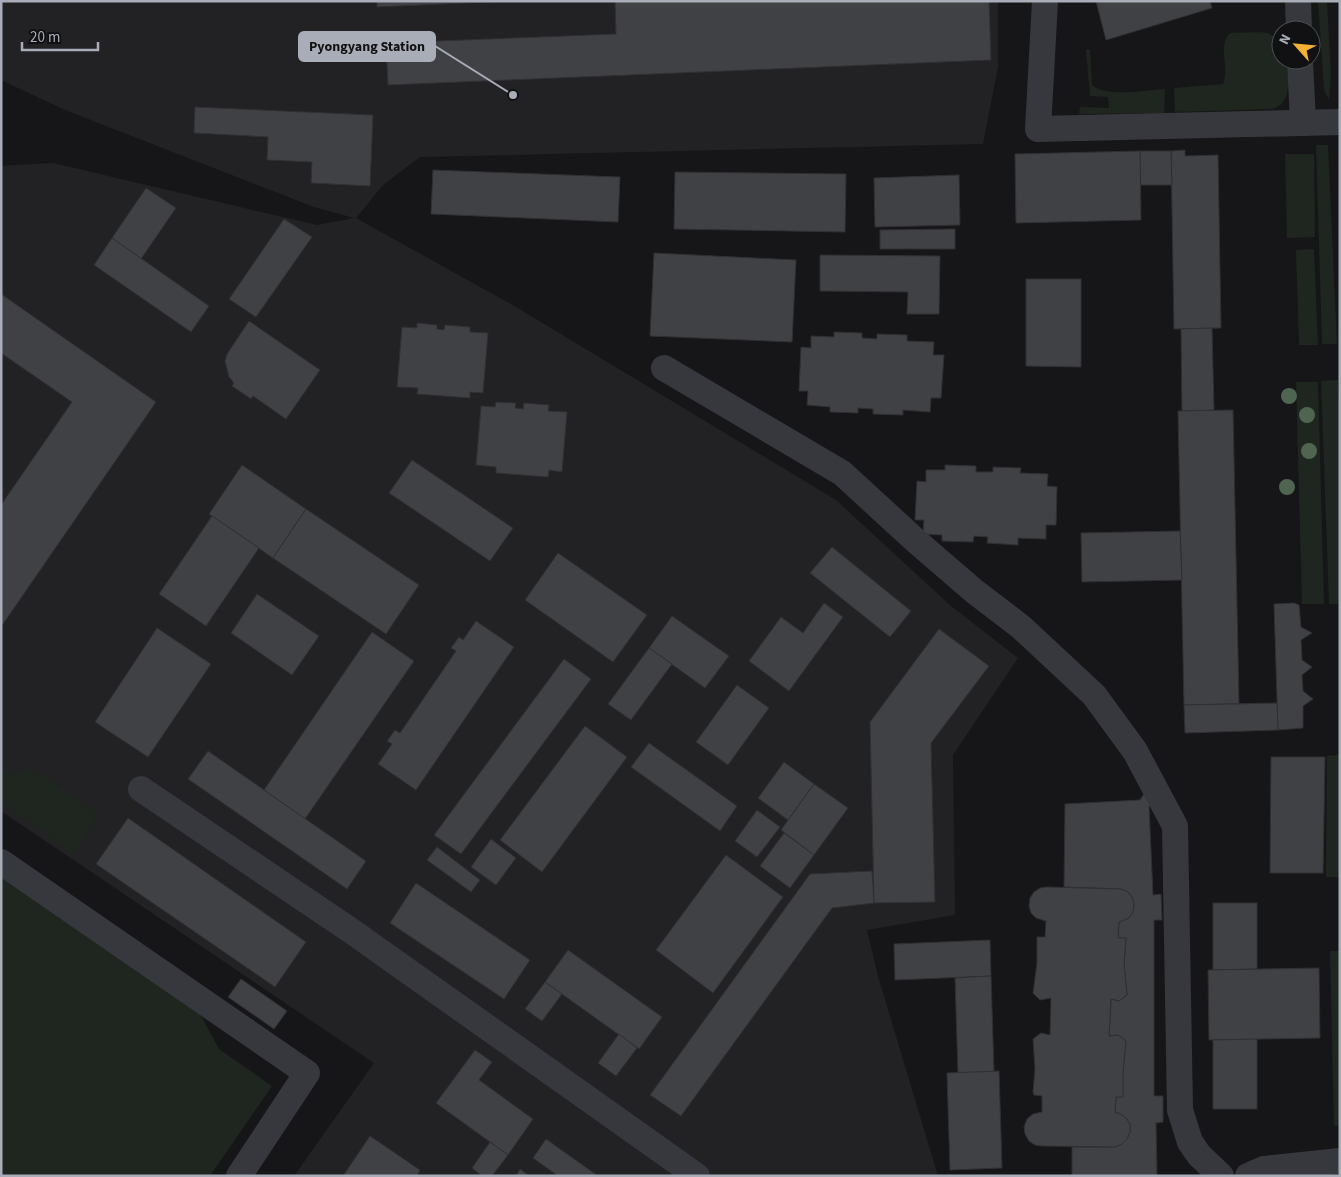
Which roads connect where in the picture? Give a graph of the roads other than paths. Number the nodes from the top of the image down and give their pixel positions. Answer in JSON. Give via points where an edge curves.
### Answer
{"nodes":[{"id":1,"x":1045,"y":1,"type":"edge"},
{"id":2,"x":1298,"y":1,"type":"edge"},
{"id":3,"x":1299,"y":20,"type":"edge"},
{"id":4,"x":1300,"y":70,"type":"edge"},
{"id":5,"x":1340,"y":122,"type":"edge"},
{"id":6,"x":1303,"y":123,"type":"junction"},
{"id":7,"x":664,"y":368,"type":"dead end"},
{"id":8,"x":141,"y":789,"type":"dead end"},
{"id":9,"x":1,"y":862,"type":"edge"},
{"id":10,"x":1340,"y":1161,"type":"edge"},
{"id":11,"x":239,"y":1176,"type":"edge"},
{"id":12,"x":696,"y":1176,"type":"edge"},
{"id":13,"x":1221,"y":1176,"type":"edge"},
{"id":14,"x":1248,"y":1176,"type":"edge"}],
"edges":[{"from":1,"to":6,"type":"street","via":[[1038,129]]},
{"from":2,"to":3,"type":"street"},
{"from":4,"to":6,"type":"street"},
{"from":5,"to":6,"type":"street"},
{"from":7,"to":13,"type":"street","via":[[842,473],[952,572],[1021,627],[1094,695],[1135,752],[1175,826],[1180,1110],[1190,1142]]},
{"from":8,"to":12,"type":"street","via":[[350,930]]},
{"from":9,"to":11,"type":"street","via":[[308,1073]]},
{"from":10,"to":14,"type":"street","via":[[1264,1169]]}]}
